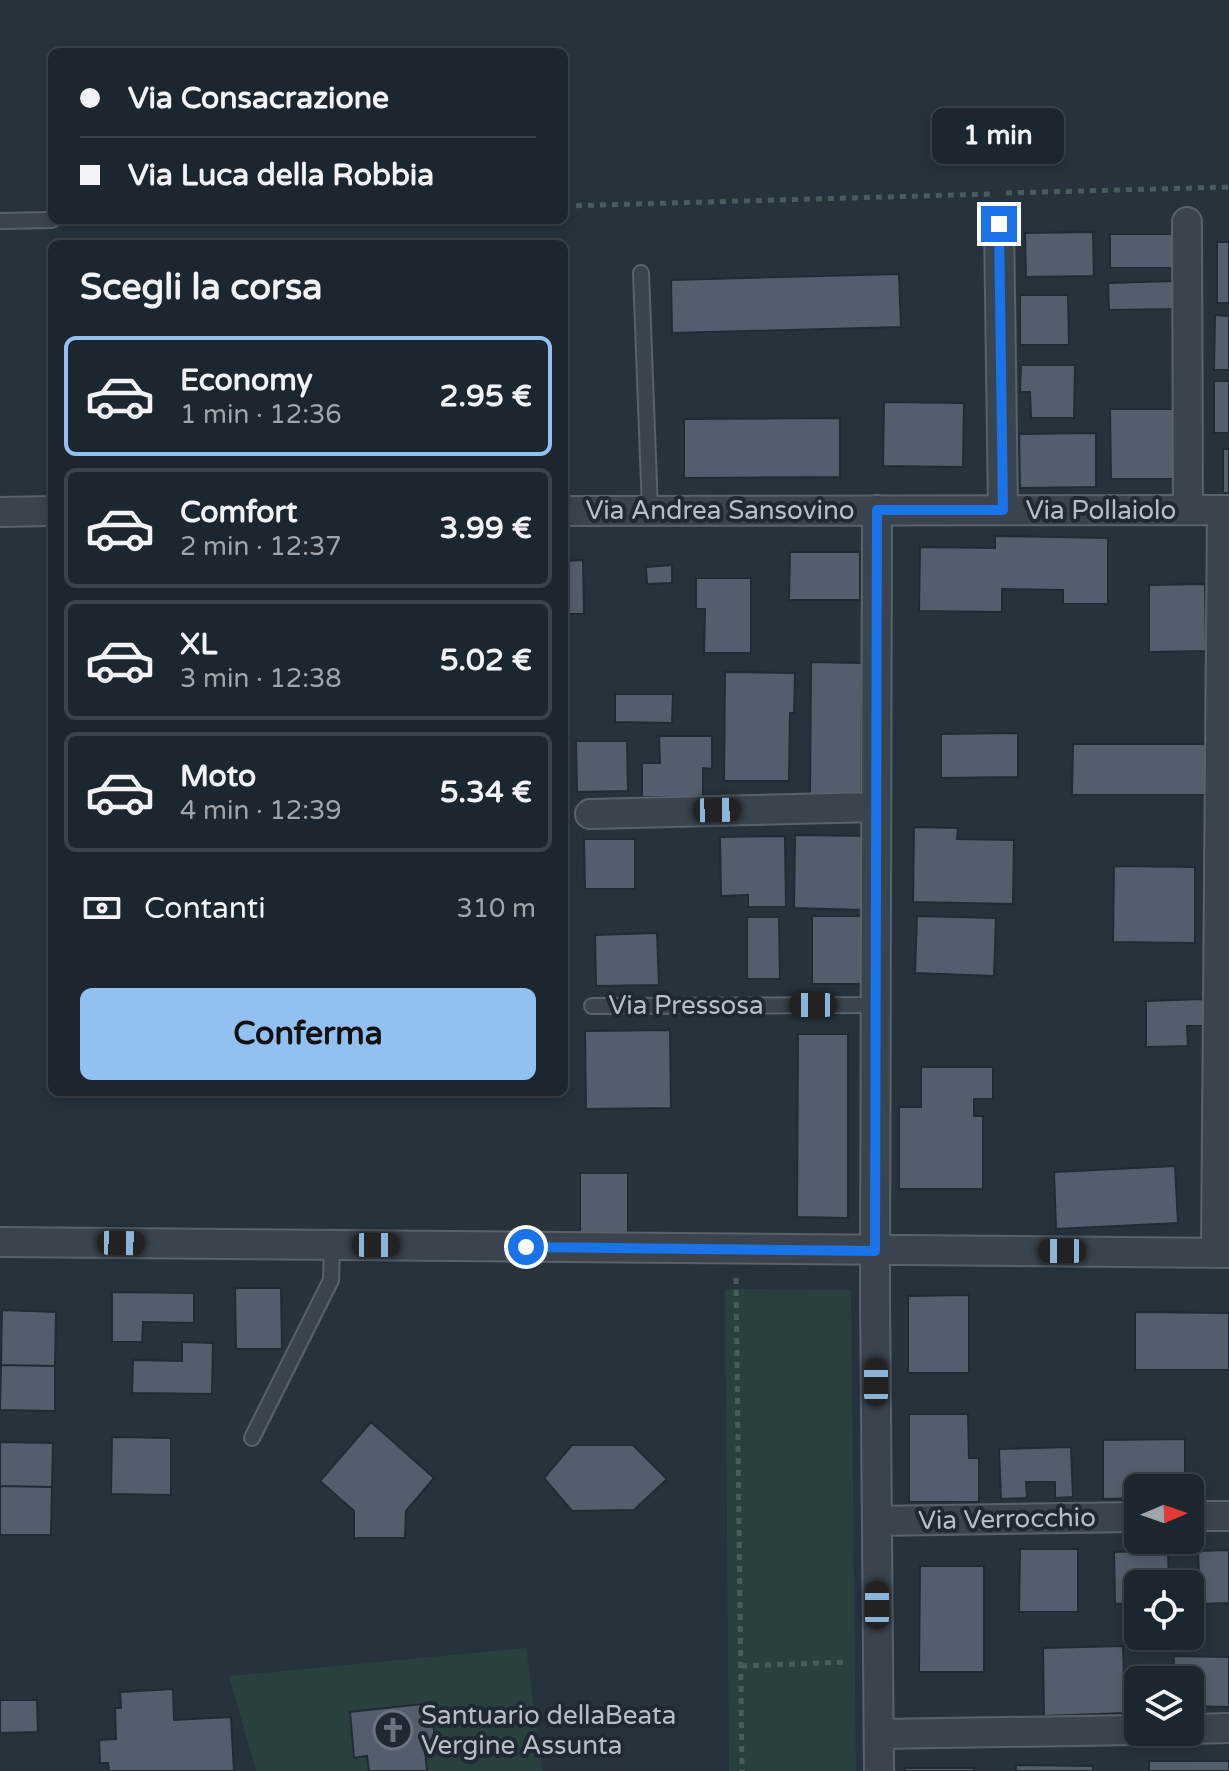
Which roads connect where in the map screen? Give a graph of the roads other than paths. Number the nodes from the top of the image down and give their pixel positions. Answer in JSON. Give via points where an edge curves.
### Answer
{"nodes":[{"id":1,"x":48,"y":220,"type":"edge"},
{"id":2,"x":0,"y":221,"type":"edge"},
{"id":3,"x":1187,"y":222,"type":"dead end"},
{"id":4,"x":999,"y":224,"type":"dead end"},
{"id":5,"x":641,"y":273,"type":"dead end"},
{"id":6,"x":650,"y":510,"type":"junction"},
{"id":7,"x":877,"y":510,"type":"junction"},
{"id":8,"x":1003,"y":510,"type":"junction"},
{"id":9,"x":1188,"y":510,"type":"junction"},
{"id":10,"x":1225,"y":510,"type":"edge"},
{"id":11,"x":48,"y":511,"type":"edge"},
{"id":12,"x":568,"y":511,"type":"edge"},
{"id":13,"x":0,"y":512,"type":"edge"},
{"id":14,"x":876,"y":807,"type":"junction"},
{"id":15,"x":590,"y":814,"type":"dead end"},
{"id":16,"x":875,"y":1005,"type":"junction"},
{"id":17,"x":592,"y":1006,"type":"dead end"},
{"id":18,"x":0,"y":1242,"type":"edge"},
{"id":19,"x":332,"y":1245,"type":"junction"},
{"id":20,"x":875,"y":1251,"type":"junction"},
{"id":21,"x":1223,"y":1253,"type":"edge"},
{"id":22,"x":252,"y":1438,"type":"dead end"},
{"id":23,"x":1204,"y":1516,"type":"edge"},
{"id":24,"x":1229,"y":1516,"type":"edge"},
{"id":25,"x":1124,"y":1517,"type":"edge"},
{"id":26,"x":877,"y":1521,"type":"junction"},
{"id":27,"x":1229,"y":1728,"type":"edge"},
{"id":28,"x":1204,"y":1729,"type":"edge"},
{"id":29,"x":1124,"y":1730,"type":"edge"},
{"id":30,"x":879,"y":1734,"type":"junction"},
{"id":31,"x":879,"y":1771,"type":"edge"}],
"edges":[{"from":1,"to":2,"type":"lane"},
{"from":3,"to":9,"type":"street"},
{"from":4,"to":8,"type":"street"},
{"from":5,"to":6,"type":"lane"},
{"from":6,"to":7,"type":"street","name":"Via Andrea Sansovino"},
{"from":6,"to":12,"type":"street","name":"Via Andrea Sansovino"},
{"from":7,"to":8,"type":"street","name":"Via Pollaiolo"},
{"from":7,"to":14,"type":"street"},
{"from":8,"to":9,"type":"street","name":"Via Pollaiolo"},
{"from":9,"to":10,"type":"street","name":"Via Pollaiolo"},
{"from":10,"to":21,"type":"street"},
{"from":11,"to":13,"type":"street"},
{"from":14,"to":15,"type":"street"},
{"from":14,"to":16,"type":"street"},
{"from":16,"to":17,"type":"lane","name":"Via Pressosa"},
{"from":16,"to":20,"type":"street"},
{"from":18,"to":19,"type":"street"},
{"from":19,"to":20,"type":"street"},
{"from":19,"to":22,"type":"lane","via":[[331,1280]]},
{"from":20,"to":21,"type":"street"},
{"from":20,"to":26,"type":"street"},
{"from":23,"to":24,"type":"street"},
{"from":25,"to":26,"type":"street","name":"Via Verrocchio"},
{"from":26,"to":30,"type":"street"},
{"from":27,"to":28,"type":"street"},
{"from":29,"to":30,"type":"street"},
{"from":30,"to":31,"type":"street"}]}
